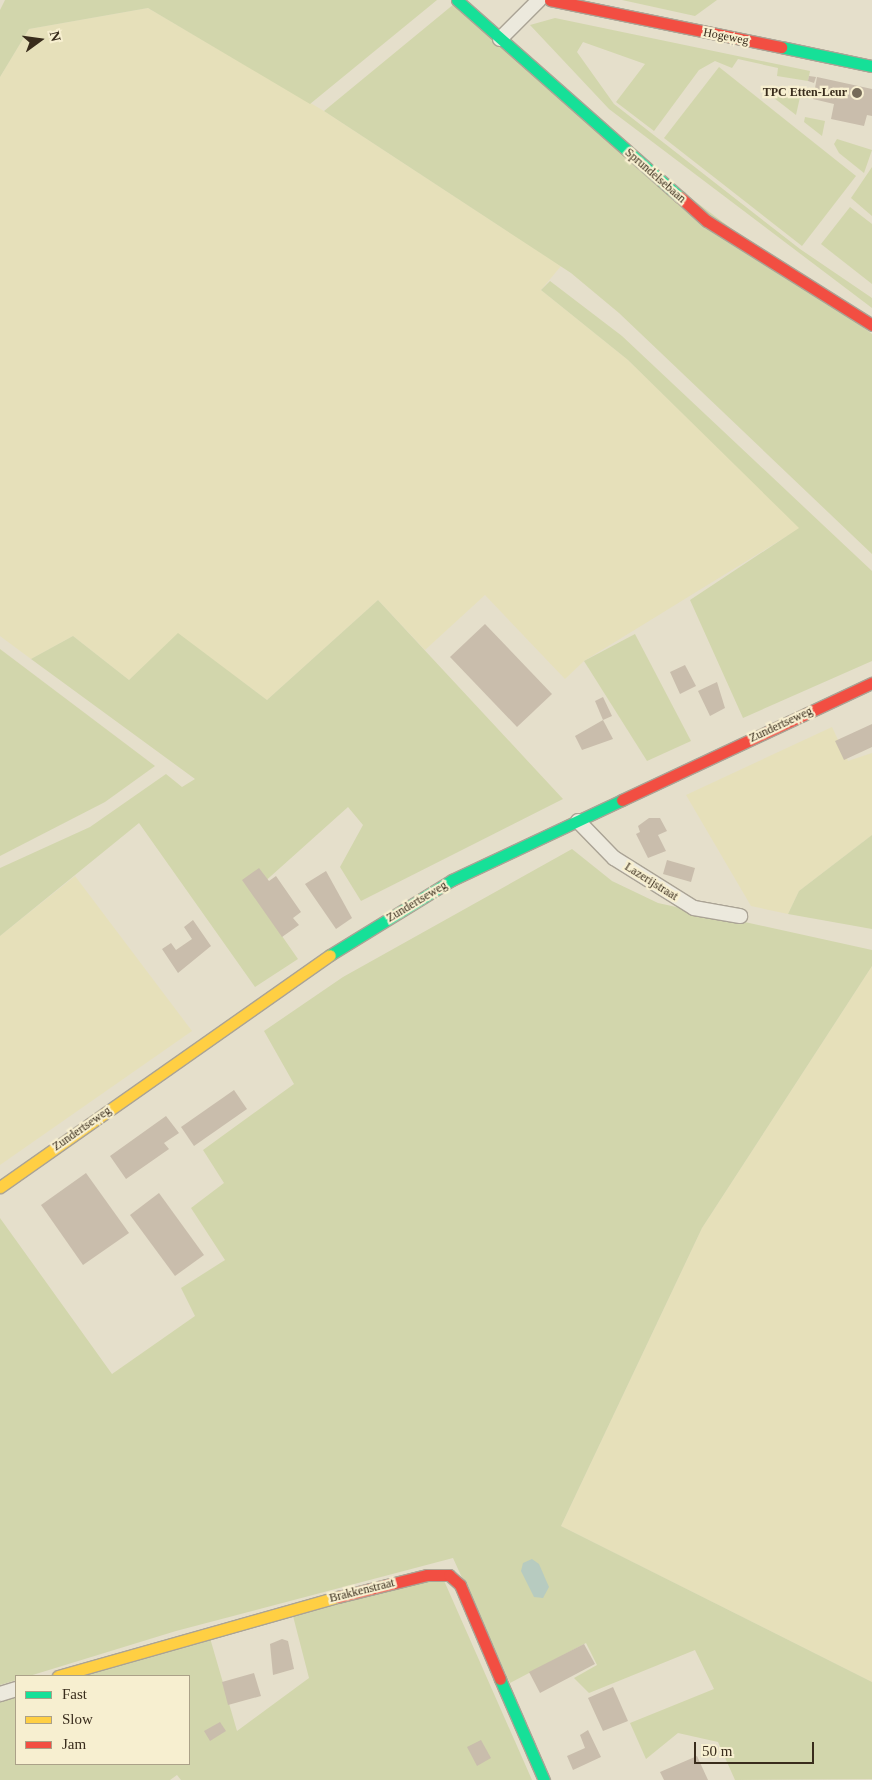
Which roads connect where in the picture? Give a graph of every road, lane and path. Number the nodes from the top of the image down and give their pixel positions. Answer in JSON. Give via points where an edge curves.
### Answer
{"nodes":[{"id":1,"x":457,"y":0,"type":"edge"},
{"id":2,"x":539,"y":0,"type":"edge"},
{"id":3,"x":550,"y":0,"type":"edge"},
{"id":4,"x":584,"y":4,"type":"edge"},
{"id":5,"x":500,"y":39,"type":"junction"},
{"id":6,"x":872,"y":66,"type":"edge"},
{"id":7,"x":872,"y":325,"type":"edge"},
{"id":8,"x":872,"y":683,"type":"edge"},
{"id":9,"x":578,"y":821,"type":"junction"},
{"id":10,"x":740,"y":916,"type":"dead end"},
{"id":11,"x":0,"y":1187,"type":"edge"},
{"id":12,"x":61,"y":1675,"type":"edge"},
{"id":13,"x":15,"y":1689,"type":"edge"},
{"id":14,"x":0,"y":1694,"type":"edge"},
{"id":15,"x":544,"y":1780,"type":"edge"}],
"edges":[{"from":1,"to":5,"type":"street","name":"Sprundelsebaan"},
{"from":2,"to":5,"type":"street"},
{"from":3,"to":4,"type":"street","name":"Hogeweg"},
{"from":4,"to":6,"type":"street","name":"Hogeweg"},
{"from":5,"to":7,"type":"street","name":"Sprundelsebaan","via":[[707,221]]},
{"from":8,"to":9,"type":"street","name":"Zundertseweg"},
{"from":9,"to":10,"type":"street","name":"Lazerijstraat","via":[[614,858],[663,890],[694,908]]},
{"from":9,"to":11,"type":"street","name":"Zundertseweg","via":[[452,880],[328,956]]},
{"from":12,"to":15,"type":"street","name":"Brakkenstraat","via":[[264,1616],[427,1575],[449,1574],[460,1586]]},
{"from":13,"to":14,"type":"street"}]}
